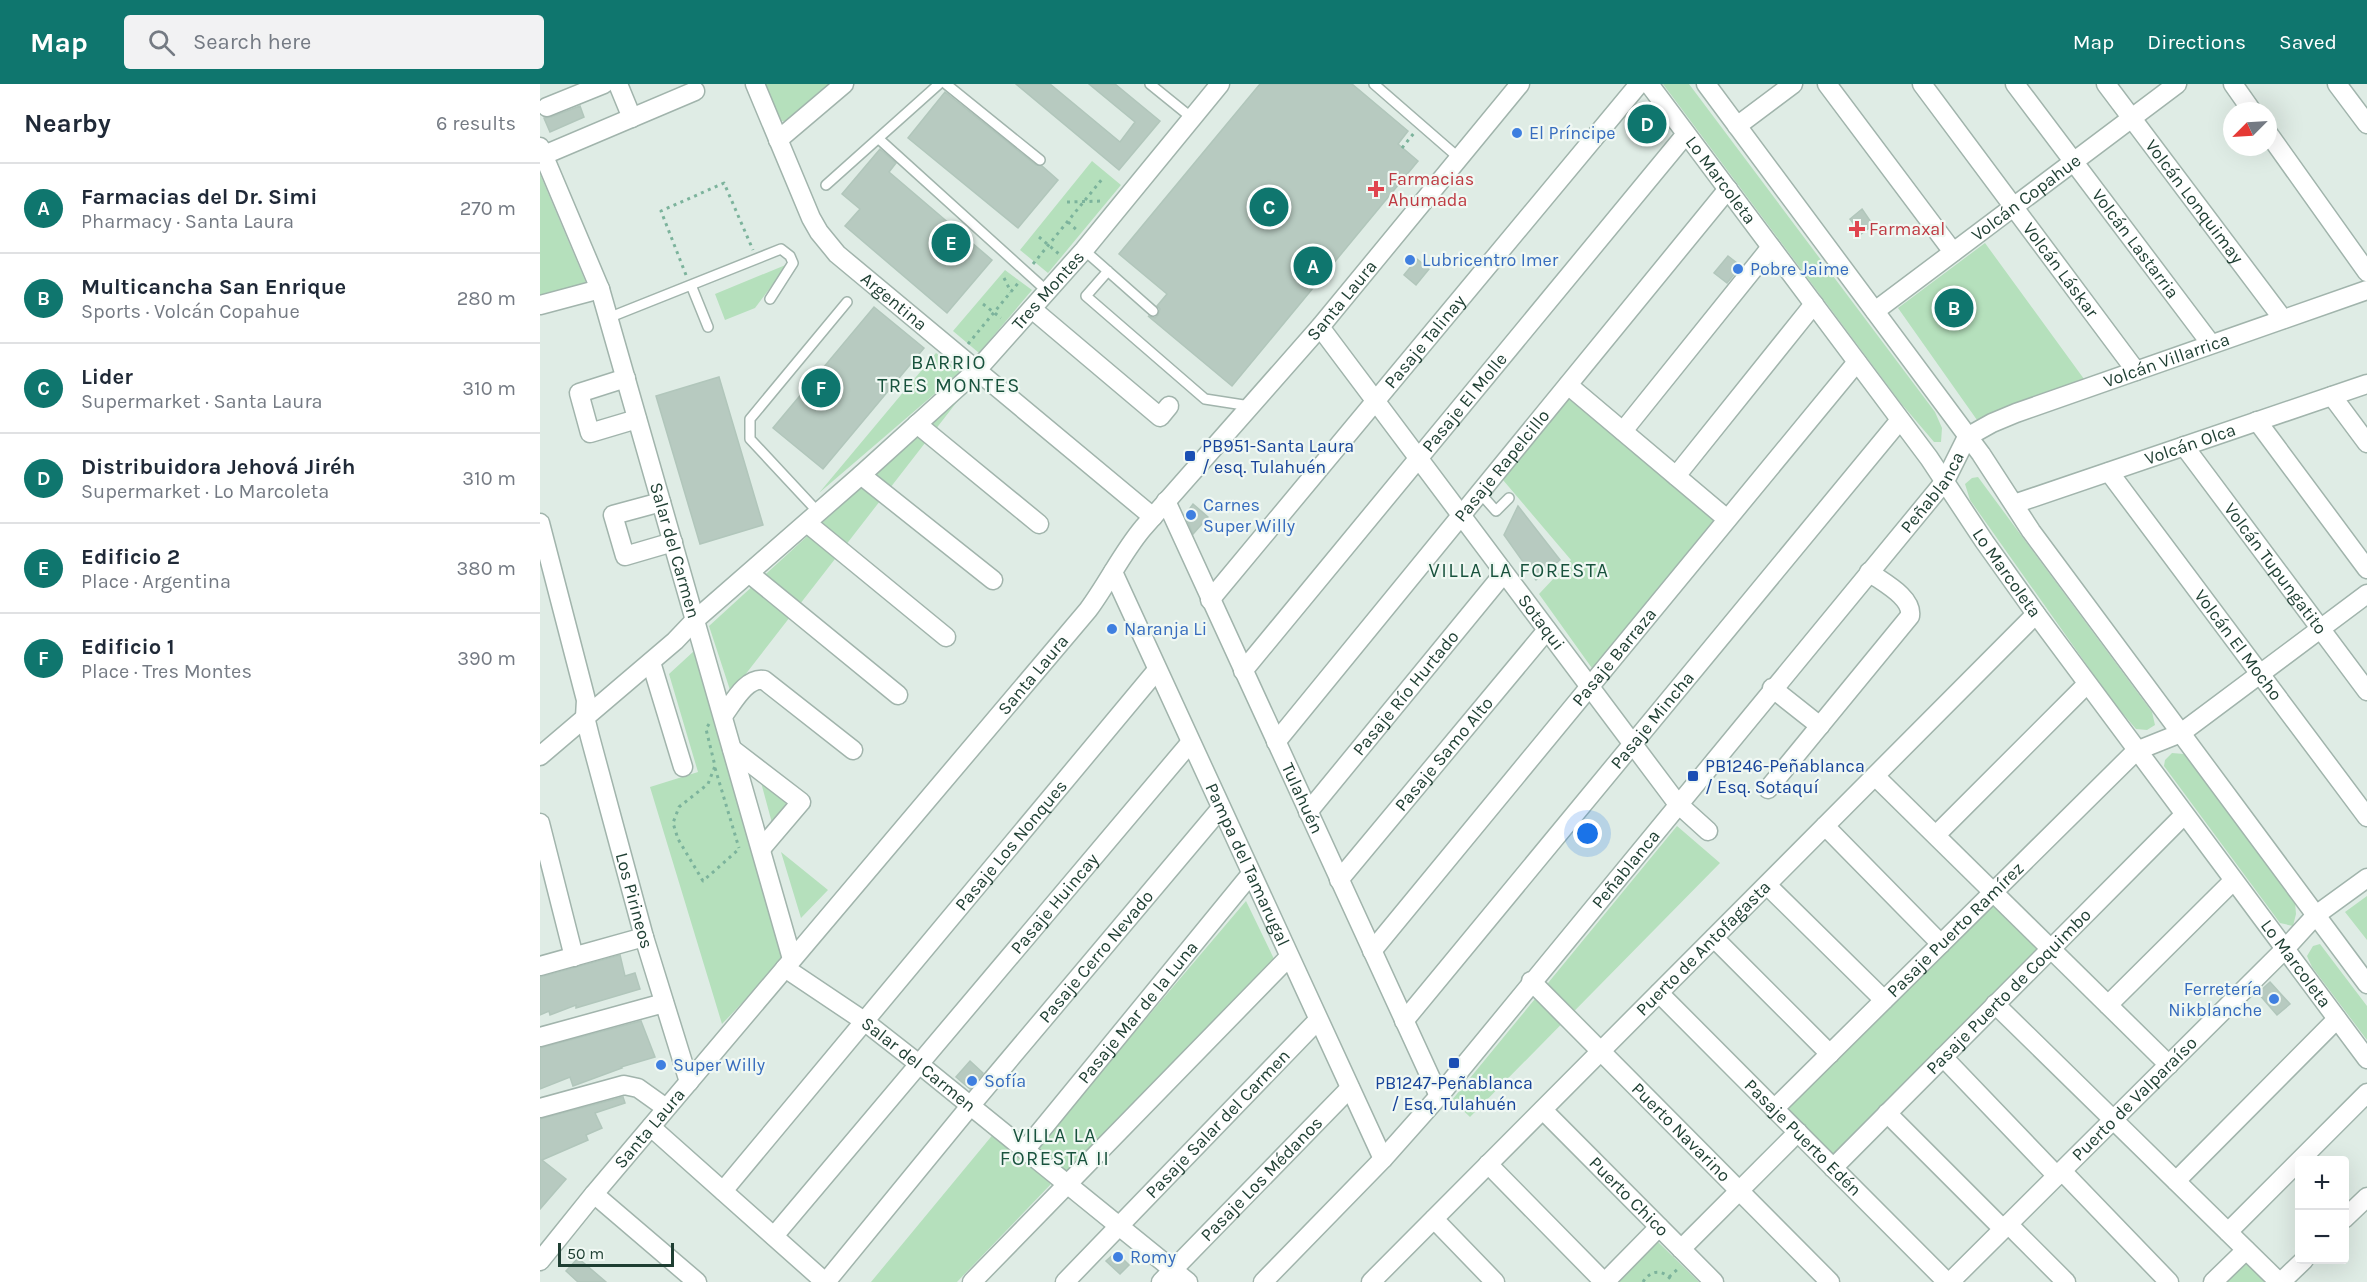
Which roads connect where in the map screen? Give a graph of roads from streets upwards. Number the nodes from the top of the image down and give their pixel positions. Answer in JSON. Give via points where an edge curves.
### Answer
{"nodes":[{"id":1,"x":604,"y":84,"type":"edge"},
{"id":2,"x":618,"y":84,"type":"edge"},
{"id":3,"x":755,"y":84,"type":"edge"},
{"id":4,"x":844,"y":84,"type":"edge"},
{"id":5,"x":1220,"y":84,"type":"edge"},
{"id":6,"x":1520,"y":84,"type":"edge"},
{"id":7,"x":1639,"y":84,"type":"edge"},
{"id":8,"x":1649,"y":84,"type":"edge"},
{"id":9,"x":1706,"y":84,"type":"edge"},
{"id":10,"x":1793,"y":84,"type":"edge"},
{"id":11,"x":1827,"y":84,"type":"edge"},
{"id":12,"x":1922,"y":84,"type":"edge"},
{"id":13,"x":2015,"y":84,"type":"edge"},
{"id":14,"x":2106,"y":84,"type":"edge"},
{"id":15,"x":2177,"y":84,"type":"edge"},
{"id":16,"x":2233,"y":84,"type":"edge"},
{"id":17,"x":2337,"y":84,"type":"edge"},
{"id":18,"x":695,"y":91,"type":"dead end"},
{"id":19,"x":2246,"y":102,"type":"edge"},
{"id":20,"x":547,"y":107,"type":"dead end"},
{"id":21,"x":632,"y":118,"type":"junction"},
{"id":22,"x":2132,"y":118,"type":"junction"},
{"id":23,"x":2367,"y":124,"type":"edge"},
{"id":24,"x":1737,"y":126,"type":"junction"},
{"id":25,"x":1686,"y":134,"type":"junction"},
{"id":26,"x":778,"y":140,"type":"junction"},
{"id":27,"x":2277,"y":147,"type":"edge"},
{"id":28,"x":542,"y":151,"type":"edge"},
{"id":29,"x":2073,"y":162,"type":"junction"},
{"id":30,"x":1728,"y":189,"type":"junction"},
{"id":31,"x":2014,"y":207,"type":"junction"},
{"id":32,"x":1771,"y":247,"type":"junction"},
{"id":33,"x":1953,"y":252,"type":"junction"},
{"id":34,"x":2367,"y":272,"type":"edge"},
{"id":35,"x":600,"y":289,"type":"junction"},
{"id":36,"x":2367,"y":290,"type":"edge"},
{"id":37,"x":1814,"y":304,"type":"junction"},
{"id":38,"x":540,"y":305,"type":"edge"},
{"id":39,"x":1032,"y":309,"type":"junction"},
{"id":40,"x":1875,"y":311,"type":"junction"},
{"id":41,"x":2283,"y":319,"type":"junction"},
{"id":42,"x":1320,"y":327,"type":"junction"},
{"id":43,"x":2211,"y":344,"type":"junction"},
{"id":44,"x":1857,"y":362,"type":"junction"},
{"id":45,"x":976,"y":370,"type":"junction"},
{"id":46,"x":2136,"y":371,"type":"junction"},
{"id":47,"x":626,"y":378,"type":"junction"},
{"id":48,"x":2367,"y":384,"type":"edge"},
{"id":49,"x":1568,"y":385,"type":"junction"},
{"id":50,"x":2332,"y":396,"type":"junction"},
{"id":51,"x":1376,"y":402,"type":"junction"},
{"id":52,"x":1169,"y":406,"type":"dead end"},
{"id":53,"x":638,"y":419,"type":"junction"},
{"id":54,"x":1900,"y":420,"type":"junction"},
{"id":55,"x":2257,"y":421,"type":"junction"},
{"id":56,"x":917,"y":424,"type":"junction"},
{"id":57,"x":1623,"y":431,"type":"junction"},
{"id":58,"x":1967,"y":437,"type":"junction"},
{"id":59,"x":2367,"y":443,"type":"edge"},
{"id":60,"x":2184,"y":446,"type":"junction"},
{"id":61,"x":1419,"y":459,"type":"junction"},
{"id":62,"x":2109,"y":472,"type":"junction"},
{"id":63,"x":861,"y":475,"type":"junction"},
{"id":64,"x":1676,"y":476,"type":"junction"},
{"id":65,"x":1945,"y":480,"type":"junction"},
{"id":66,"x":1166,"y":501,"type":"junction"},
{"id":67,"x":661,"y":502,"type":"junction"},
{"id":68,"x":2014,"y":504,"type":"junction"},
{"id":69,"x":1461,"y":516,"type":"junction"},
{"id":70,"x":1153,"y":517,"type":"junction"},
{"id":71,"x":813,"y":518,"type":"junction"},
{"id":72,"x":1727,"y":519,"type":"junction"},
{"id":73,"x":540,"y":523,"type":"edge"},
{"id":74,"x":1040,"y":524,"type":"dead end"},
{"id":75,"x":673,"y":543,"type":"junction"},
{"id":76,"x":2367,"y":569,"type":"edge"},
{"id":77,"x":1113,"y":572,"type":"junction"},
{"id":78,"x":1869,"y":572,"type":"junction"},
{"id":79,"x":1504,"y":573,"type":"junction"},
{"id":80,"x":750,"y":574,"type":"junction"},
{"id":81,"x":993,"y":580,"type":"dead end"},
{"id":82,"x":2367,"y":594,"type":"edge"},
{"id":83,"x":1210,"y":600,"type":"junction"},
{"id":84,"x":2037,"y":614,"type":"junction"},
{"id":85,"x":695,"y":620,"type":"junction"},
{"id":86,"x":2320,"y":629,"type":"junction"},
{"id":87,"x":1547,"y":630,"type":"junction"},
{"id":88,"x":946,"y":637,"type":"dead end"},
{"id":89,"x":651,"y":662,"type":"junction"},
{"id":90,"x":1157,"y":670,"type":"junction"},
{"id":91,"x":1243,"y":671,"type":"junction"},
{"id":92,"x":2260,"y":674,"type":"junction"},
{"id":93,"x":2087,"y":684,"type":"junction"},
{"id":94,"x":1590,"y":686,"type":"junction"},
{"id":95,"x":1772,"y":688,"type":"junction"},
{"id":96,"x":2367,"y":691,"type":"edge"},
{"id":97,"x":898,"y":695,"type":"dead end"},
{"id":98,"x":723,"y":716,"type":"junction"},
{"id":99,"x":585,"y":717,"type":"junction"},
{"id":100,"x":1820,"y":726,"type":"junction"},
{"id":101,"x":2181,"y":733,"type":"junction"},
{"id":102,"x":1276,"y":742,"type":"junction"},
{"id":103,"x":1190,"y":743,"type":"junction"},
{"id":104,"x":1633,"y":744,"type":"junction"},
{"id":105,"x":732,"y":749,"type":"junction"},
{"id":106,"x":853,"y":750,"type":"dead end"},
{"id":107,"x":2136,"y":751,"type":"junction"},
{"id":108,"x":540,"y":756,"type":"edge"},
{"id":109,"x":683,"y":767,"type":"dead end"},
{"id":110,"x":1875,"y":776,"type":"junction"},
{"id":111,"x":1768,"y":789,"type":"dead end"},
{"id":112,"x":1677,"y":803,"type":"junction"},
{"id":113,"x":1221,"y":808,"type":"junction"},
{"id":114,"x":1308,"y":812,"type":"junction"},
{"id":115,"x":2184,"y":814,"type":"junction"},
{"id":116,"x":2367,"y":817,"type":"edge"},
{"id":117,"x":540,"y":823,"type":"edge"},
{"id":118,"x":1825,"y":826,"type":"junction"},
{"id":119,"x":1708,"y":831,"type":"dead end"},
{"id":120,"x":1936,"y":836,"type":"junction"},
{"id":121,"x":759,"y":841,"type":"junction"},
{"id":122,"x":1251,"y":874,"type":"junction"},
{"id":123,"x":2367,"y":878,"type":"edge"},
{"id":124,"x":1339,"y":880,"type":"junction"},
{"id":125,"x":2234,"y":880,"type":"junction"},
{"id":126,"x":1767,"y":885,"type":"junction"},
{"id":127,"x":1994,"y":892,"type":"junction"},
{"id":128,"x":549,"y":893,"type":"edge"},
{"id":129,"x":2316,"y":915,"type":"junction"},
{"id":130,"x":644,"y":937,"type":"junction"},
{"id":131,"x":1714,"y":938,"type":"junction"},
{"id":132,"x":1941,"y":944,"type":"junction"},
{"id":133,"x":2051,"y":949,"type":"junction"},
{"id":134,"x":2285,"y":949,"type":"junction"},
{"id":135,"x":1372,"y":951,"type":"junction"},
{"id":136,"x":574,"y":957,"type":"junction"},
{"id":137,"x":1289,"y":957,"type":"junction"},
{"id":138,"x":789,"y":964,"type":"junction"},
{"id":139,"x":540,"y":966,"type":"edge"},
{"id":140,"x":1532,"y":981,"type":"junction"},
{"id":141,"x":2367,"y":984,"type":"edge"},
{"id":142,"x":1659,"y":993,"type":"junction"},
{"id":143,"x":1884,"y":1000,"type":"junction"},
{"id":144,"x":664,"y":1003,"type":"junction"},
{"id":145,"x":1995,"y":1004,"type":"junction"},
{"id":146,"x":2108,"y":1005,"type":"junction"},
{"id":147,"x":2337,"y":1019,"type":"junction"},
{"id":148,"x":1318,"y":1020,"type":"junction"},
{"id":149,"x":864,"y":1021,"type":"junction"},
{"id":150,"x":1404,"y":1021,"type":"junction"},
{"id":151,"x":540,"y":1037,"type":"edge"},
{"id":152,"x":1601,"y":1051,"type":"junction"},
{"id":153,"x":1830,"y":1054,"type":"junction"},
{"id":154,"x":1942,"y":1057,"type":"junction"},
{"id":155,"x":2367,"y":1059,"type":"edge"},
{"id":156,"x":919,"y":1064,"type":"junction"},
{"id":157,"x":2169,"y":1065,"type":"junction"},
{"id":158,"x":689,"y":1082,"type":"junction"},
{"id":159,"x":1350,"y":1088,"type":"junction"},
{"id":160,"x":2367,"y":1093,"type":"edge"},
{"id":161,"x":1439,"y":1096,"type":"junction"},
{"id":162,"x":970,"y":1106,"type":"junction"},
{"id":163,"x":540,"y":1108,"type":"edge"},
{"id":164,"x":666,"y":1108,"type":"junction"},
{"id":165,"x":1774,"y":1109,"type":"junction"},
{"id":166,"x":1543,"y":1110,"type":"junction"},
{"id":167,"x":1887,"y":1113,"type":"junction"},
{"id":168,"x":2114,"y":1120,"type":"junction"},
{"id":169,"x":651,"y":1127,"type":"junction"},
{"id":170,"x":1798,"y":1132,"type":"junction"},
{"id":171,"x":1025,"y":1150,"type":"junction"},
{"id":172,"x":1383,"y":1159,"type":"junction"},
{"id":173,"x":1488,"y":1164,"type":"junction"},
{"id":174,"x":1833,"y":1168,"type":"junction"},
{"id":175,"x":2060,"y":1173,"type":"junction"},
{"id":176,"x":2176,"y":1181,"type":"junction"},
{"id":177,"x":1067,"y":1184,"type":"junction"},
{"id":178,"x":723,"y":1191,"type":"junction"},
{"id":179,"x":1740,"y":1191,"type":"junction"},
{"id":180,"x":594,"y":1194,"type":"junction"},
{"id":181,"x":2367,"y":1197,"type":"edge"},
{"id":182,"x":2349,"y":1214,"type":"edge"},
{"id":183,"x":1434,"y":1219,"type":"junction"},
{"id":184,"x":1120,"y":1227,"type":"junction"},
{"id":185,"x":1659,"y":1227,"type":"junction"},
{"id":186,"x":2006,"y":1227,"type":"junction"},
{"id":187,"x":2228,"y":1232,"type":"junction"},
{"id":188,"x":774,"y":1236,"type":"junction"},
{"id":189,"x":1681,"y":1249,"type":"junction"},
{"id":190,"x":2246,"y":1250,"type":"junction"},
{"id":191,"x":540,"y":1261,"type":"edge"},
{"id":192,"x":2300,"y":1264,"type":"edge"},
{"id":193,"x":675,"y":1275,"type":"edge"},
{"id":194,"x":1167,"y":1276,"type":"edge"},
{"id":195,"x":1380,"y":1279,"type":"edge"},
{"id":196,"x":1953,"y":1281,"type":"edge"},
{"id":197,"x":697,"y":1282,"type":"edge"},
{"id":198,"x":826,"y":1282,"type":"edge"},
{"id":199,"x":972,"y":1282,"type":"edge"},
{"id":200,"x":1065,"y":1282,"type":"edge"},
{"id":201,"x":1188,"y":1282,"type":"edge"},
{"id":202,"x":1263,"y":1282,"type":"edge"},
{"id":203,"x":1496,"y":1282,"type":"edge"},
{"id":204,"x":1604,"y":1282,"type":"edge"},
{"id":205,"x":1714,"y":1282,"type":"edge"},
{"id":206,"x":1830,"y":1282,"type":"edge"},
{"id":207,"x":2066,"y":1282,"type":"edge"},
{"id":208,"x":2169,"y":1282,"type":"edge"},
{"id":209,"x":2213,"y":1282,"type":"edge"},
{"id":210,"x":2280,"y":1282,"type":"edge"}],
"edges":[{"from":1,"to":20,"type":"street"},
{"from":2,"to":21,"type":"street"},
{"from":3,"to":26,"type":"street","name":"Argentina"},
{"from":4,"to":26,"type":"street"},
{"from":5,"to":39,"type":"street","name":"Tres Montes"},
{"from":6,"to":42,"type":"street","name":"Santa Laura"},
{"from":7,"to":51,"type":"street","name":"Pasaje Talinay"},
{"from":8,"to":25,"type":"street","name":"Lo Marcoleta"},
{"from":9,"to":24,"type":"street"},
{"from":10,"to":24,"type":"street"},
{"from":11,"to":33,"type":"street"},
{"from":12,"to":31,"type":"street","name":"Volcán Láskar"},
{"from":13,"to":29,"type":"street","name":"Volcán Lastarria"},
{"from":14,"to":22,"type":"street","name":"Volcán Lonquimay"},
{"from":15,"to":22,"type":"street","name":"Volcán Copahue"},
{"from":16,"to":19,"type":"street"},
{"from":17,"to":23,"type":"street"},
{"from":18,"to":21,"type":"street"},
{"from":21,"to":28,"type":"street"},
{"from":22,"to":29,"type":"street","name":"Volcán Copahue"},
{"from":22,"to":41,"type":"street","name":"Volcán Lonquimay"},
{"from":24,"to":40,"type":"street"},
{"from":25,"to":30,"type":"street","name":"Lo Marcoleta"},
{"from":25,"to":61,"type":"street","name":"Pasaje El Molle"},
{"from":26,"to":45,"type":"street","name":"Argentina","via":[[815,225],[837,254]]},
{"from":27,"to":34,"type":"street"},
{"from":28,"to":35,"type":"street","name":"Salar del Carmen"},
{"from":29,"to":31,"type":"street","name":"Volcán Copahue"},
{"from":29,"to":43,"type":"street","name":"Volcán Lastarria"},
{"from":30,"to":32,"type":"street","name":"Lo Marcoleta"},
{"from":30,"to":49,"type":"street","name":"Pasaje Rapelcillo"},
{"from":31,"to":33,"type":"street","name":"Volcán Copahue"},
{"from":31,"to":46,"type":"street","name":"Volcán Láskar"},
{"from":32,"to":37,"type":"street","name":"Lo Marcoleta"},
{"from":32,"to":57,"type":"street"},
{"from":33,"to":40,"type":"street","name":"Volcán Copahue"},
{"from":35,"to":38,"type":"street"},
{"from":35,"to":47,"type":"street","name":"Salar del Carmen"},
{"from":36,"to":41,"type":"street","name":"Volcán Villarrica"},
{"from":37,"to":44,"type":"street","name":"Lo Marcoleta"},
{"from":37,"to":64,"type":"street"},
{"from":39,"to":45,"type":"street","name":"Tres Montes"},
{"from":39,"to":52,"type":"street","via":[[1160,417]]},
{"from":40,"to":58,"type":"street"},
{"from":41,"to":43,"type":"street","name":"Volcán Villarrica"},
{"from":42,"to":51,"type":"street","name":"Sotaqui"},
{"from":42,"to":66,"type":"street","name":"Santa Laura"},
{"from":43,"to":46,"type":"street","name":"Volcán Villarrica"},
{"from":44,"to":54,"type":"street","name":"Lo Marcoleta"},
{"from":44,"to":72,"type":"street","name":"Pasaje Barraza"},
{"from":45,"to":56,"type":"street","name":"Tres Montes"},
{"from":45,"to":70,"type":"street","name":"Argentina"},
{"from":46,"to":58,"type":"street","name":"Volcán Villarrica","via":[[2004,418]]},
{"from":47,"to":53,"type":"street","name":"Salar del Carmen"},
{"from":47,"to":53,"type":"street","via":[[579,393],[590,433]]},
{"from":48,"to":50,"type":"street","name":"Volcán Olca"},
{"from":49,"to":57,"type":"street"},
{"from":49,"to":69,"type":"street","name":"Pasaje Rapelcillo"},
{"from":50,"to":55,"type":"street","name":"Volcán Olca"},
{"from":50,"to":59,"type":"street"},
{"from":51,"to":61,"type":"street","name":"Sotaqui"},
{"from":51,"to":83,"type":"street","name":"Pasaje Talinay"},
{"from":53,"to":67,"type":"street","name":"Salar del Carmen"},
{"from":54,"to":65,"type":"street","name":"Lo Marcoleta"},
{"from":54,"to":104,"type":"street","name":"Pasaje Mincha"},
{"from":55,"to":60,"type":"street","name":"Volcán Olca"},
{"from":55,"to":76,"type":"street"},
{"from":56,"to":63,"type":"street","name":"Tres Montes"},
{"from":56,"to":74,"type":"street"},
{"from":57,"to":64,"type":"street"},
{"from":58,"to":65,"type":"street","name":"Peñablanca"},
{"from":58,"to":68,"type":"street"},
{"from":60,"to":62,"type":"street","name":"Volcán Olca"},
{"from":60,"to":86,"type":"street","name":"Volcán Tupungatito"},
{"from":61,"to":69,"type":"street","name":"Sotaqui"},
{"from":61,"to":91,"type":"street","name":"Pasaje El Molle"},
{"from":62,"to":68,"type":"street","name":"Volcán Olca"},
{"from":62,"to":92,"type":"street","name":"Volcán El Mocho"},
{"from":63,"to":71,"type":"street","name":"Tres Montes"},
{"from":63,"to":81,"type":"street"},
{"from":64,"to":72,"type":"street"},
{"from":65,"to":78,"type":"street","name":"Peñablanca"},
{"from":65,"to":84,"type":"street","name":"Lo Marcoleta"},
{"from":66,"to":70,"type":"street","name":"Santa Laura"},
{"from":66,"to":83,"type":"street","name":"Tulahuén"},
{"from":67,"to":75,"type":"street","name":"Salar del Carmen"},
{"from":67,"to":75,"type":"street","via":[[613,515],[625,556]]},
{"from":68,"to":101,"type":"street"},
{"from":69,"to":79,"type":"street","name":"Sotaqui"},
{"from":69,"to":102,"type":"street","name":"Pasaje Rapelcillo"},
{"from":70,"to":77,"type":"street","name":"Santa Laura"},
{"from":71,"to":80,"type":"street","name":"Tres Montes"},
{"from":71,"to":88,"type":"street"},
{"from":72,"to":94,"type":"street","name":"Pasaje Barraza"},
{"from":73,"to":99,"type":"street","name":"Los Pirineos","via":[[586,700]]},
{"from":75,"to":85,"type":"street","name":"Salar del Carmen"},
{"from":77,"to":90,"type":"street","name":"Pampa del Tamarugal"},
{"from":77,"to":138,"type":"street","name":"Santa Laura","via":[[1088,610]]},
{"from":78,"to":95,"type":"street","name":"Peñablanca"},
{"from":78,"to":100,"type":"street","via":[[1906,600],[1911,613]]},
{"from":79,"to":87,"type":"street","name":"Sotaqui"},
{"from":79,"to":114,"type":"street","name":"Pasaje Río Hurtado"},
{"from":80,"to":85,"type":"street","name":"Tres Montes"},
{"from":80,"to":97,"type":"street"},
{"from":82,"to":86,"type":"street"},
{"from":83,"to":91,"type":"street","name":"Tulahuén"},
{"from":84,"to":93,"type":"street","name":"Lo Marcoleta"},
{"from":84,"to":110,"type":"street","name":"Puerto de Antofagasta"},
{"from":85,"to":89,"type":"street","name":"Tres Montes"},
{"from":85,"to":98,"type":"street","name":"Salar del Carmen"},
{"from":86,"to":92,"type":"street"},
{"from":86,"to":96,"type":"street","name":"Volcán Tupungatito"},
{"from":87,"to":94,"type":"street","name":"Sotaqui"},
{"from":87,"to":124,"type":"street","name":"Pasaje Samo Alto"},
{"from":89,"to":99,"type":"street","name":"Tres Montes"},
{"from":89,"to":109,"type":"street"},
{"from":90,"to":103,"type":"street","name":"Pampa del Tamarugal"},
{"from":90,"to":149,"type":"street","name":"Pasaje Los Nonques"},
{"from":91,"to":102,"type":"street","name":"Tulahuén"},
{"from":92,"to":101,"type":"street"},
{"from":92,"to":116,"type":"street","name":"Volcán El Mocho"},
{"from":93,"to":107,"type":"street","name":"Lo Marcoleta"},
{"from":93,"to":120,"type":"street"},
{"from":94,"to":104,"type":"street","name":"Sotaqui"},
{"from":94,"to":135,"type":"street","name":"Pasaje Barraza"},
{"from":95,"to":100,"type":"street"},
{"from":95,"to":112,"type":"street","name":"Peñablanca"},
{"from":98,"to":105,"type":"street","name":"Salar del Carmen"},
{"from":98,"to":106,"type":"street","via":[[749,684],[756,679],[765,680]]},
{"from":99,"to":108,"type":"street","name":"Tres Montes"},
{"from":99,"to":130,"type":"street","name":"Los Pirineos"},
{"from":100,"to":111,"type":"street"},
{"from":101,"to":107,"type":"street"},
{"from":101,"to":129,"type":"street"},
{"from":102,"to":114,"type":"street","name":"Tulahuén"},
{"from":103,"to":113,"type":"street","name":"Pampa del Tamarugal"},
{"from":103,"to":156,"type":"street","name":"Pasaje Huincay"},
{"from":104,"to":112,"type":"street","name":"Sotaqui"},
{"from":104,"to":150,"type":"street","name":"Pasaje Mincha"},
{"from":105,"to":121,"type":"street","name":"Salar del Carmen"},
{"from":105,"to":121,"type":"street","via":[[801,802]]},
{"from":107,"to":115,"type":"street","name":"Lo Marcoleta"},
{"from":107,"to":127,"type":"street","name":"Pasaje Puerto Ramírez"},
{"from":110,"to":118,"type":"street","name":"Puerto de Antofagasta"},
{"from":110,"to":120,"type":"street"},
{"from":112,"to":119,"type":"street","name":"Sotaqui"},
{"from":112,"to":140,"type":"street","name":"Peñablanca"},
{"from":113,"to":122,"type":"street","name":"Pampa del Tamarugal"},
{"from":113,"to":162,"type":"street","name":"Pasaje Cerro Nevado"},
{"from":114,"to":124,"type":"street","name":"Tulahuén"},
{"from":115,"to":125,"type":"street","name":"Lo Marcoleta"},
{"from":115,"to":133,"type":"street","name":"Pasaje Puerto de Coquimbo"},
{"from":117,"to":128,"type":"street"},
{"from":118,"to":126,"type":"street","name":"Puerto de Antofagasta"},
{"from":118,"to":132,"type":"street"},
{"from":120,"to":127,"type":"street"},
{"from":121,"to":138,"type":"street","name":"Salar del Carmen"},
{"from":122,"to":137,"type":"street","name":"Pampa del Tamarugal"},
{"from":122,"to":171,"type":"street","name":"Pasaje Mar de la Luna"},
{"from":123,"to":129,"type":"street","name":"Puerto de Valparaíso"},
{"from":124,"to":135,"type":"street","name":"Tulahuén"},
{"from":125,"to":134,"type":"street","name":"Lo Marcoleta"},
{"from":125,"to":146,"type":"street"},
{"from":126,"to":131,"type":"street","name":"Puerto de Antofagasta"},
{"from":126,"to":143,"type":"street"},
{"from":127,"to":132,"type":"street","name":"Pasaje Puerto Ramírez"},
{"from":127,"to":133,"type":"street"},
{"from":128,"to":136,"type":"street"},
{"from":129,"to":134,"type":"street","name":"Puerto de Valparaíso"},
{"from":129,"to":141,"type":"street"},
{"from":130,"to":136,"type":"street"},
{"from":130,"to":144,"type":"street","name":"Los Pirineos"},
{"from":131,"to":142,"type":"street","name":"Puerto de Antofagasta"},
{"from":131,"to":153,"type":"street"},
{"from":132,"to":143,"type":"street","name":"Pasaje Puerto Ramírez"},
{"from":133,"to":145,"type":"street","name":"Pasaje Puerto de Coquimbo"},
{"from":133,"to":146,"type":"street"},
{"from":134,"to":147,"type":"street","name":"Lo Marcoleta"},
{"from":134,"to":157,"type":"street","name":"Puerto de Valparaíso"},
{"from":135,"to":150,"type":"street","name":"Tulahuén"},
{"from":136,"to":139,"type":"street"},
{"from":137,"to":148,"type":"street","name":"Pampa del Tamarugal"},
{"from":137,"to":177,"type":"street"},
{"from":138,"to":149,"type":"street","name":"Salar del Carmen"},
{"from":138,"to":158,"type":"street","name":"Santa Laura"},
{"from":140,"to":152,"type":"street","name":"Puerto Navarino"},
{"from":140,"to":161,"type":"street","name":"Peñablanca"},
{"from":142,"to":152,"type":"street","name":"Puerto de Antofagasta"},
{"from":142,"to":165,"type":"street","name":"Pasaje Puerto Edén"},
{"from":143,"to":153,"type":"street","name":"Pasaje Puerto Ramírez"},
{"from":144,"to":151,"type":"street"},
{"from":144,"to":158,"type":"street","name":"Los Pirineos"},
{"from":145,"to":154,"type":"street","name":"Pasaje Puerto de Coquimbo"},
{"from":145,"to":168,"type":"street"},
{"from":146,"to":157,"type":"street"},
{"from":147,"to":155,"type":"street","name":"Lo Marcoleta"},
{"from":147,"to":176,"type":"street"},
{"from":148,"to":159,"type":"street","name":"Pampa del Tamarugal"},
{"from":148,"to":184,"type":"street","name":"Pasaje Salar del Carmen"},
{"from":149,"to":156,"type":"street","name":"Salar del Carmen"},
{"from":149,"to":178,"type":"street","name":"Pasaje Los Nonques"},
{"from":150,"to":161,"type":"street","name":"Tulahuén"},
{"from":152,"to":166,"type":"street","name":"Puerto de Antofagasta"},
{"from":152,"to":179,"type":"street","name":"Puerto Navarino"},
{"from":153,"to":165,"type":"street","name":"Pasaje Puerto Ramírez"},
{"from":154,"to":167,"type":"street","name":"Pasaje Puerto de Coquimbo"},
{"from":154,"to":175,"type":"street"},
{"from":156,"to":162,"type":"street","name":"Salar del Carmen"},
{"from":156,"to":188,"type":"street","name":"Pasaje Huincay"},
{"from":157,"to":168,"type":"street","name":"Puerto de Valparaíso"},
{"from":158,"to":164,"type":"street","name":"Santa Laura"},
{"from":159,"to":172,"type":"street","name":"Pampa del Tamarugal"},
{"from":159,"to":194,"type":"street","name":"Pasaje Los Médanos"},
{"from":160,"to":187,"type":"street"},
{"from":161,"to":172,"type":"street","name":"Peñablanca"},
{"from":162,"to":171,"type":"street","name":"Salar del Carmen"},
{"from":162,"to":198,"type":"street","name":"Pasaje Cerro Nevado"},
{"from":163,"to":164,"type":"street","via":[[624,1085],[638,1088]]},
{"from":164,"to":169,"type":"street","name":"Santa Laura"},
{"from":165,"to":170,"type":"street","name":"Pasaje Puerto Edén"},
{"from":166,"to":173,"type":"street","name":"Puerto de Antofagasta"},
{"from":166,"to":185,"type":"street","name":"Puerto Chico"},
{"from":167,"to":174,"type":"street","name":"Pasaje Puerto de Coquimbo"},
{"from":167,"to":186,"type":"street"},
{"from":168,"to":175,"type":"street","name":"Puerto de Valparaíso"},
{"from":168,"to":176,"type":"street"},
{"from":169,"to":178,"type":"street"},
{"from":169,"to":180,"type":"street","name":"Santa Laura"},
{"from":170,"to":174,"type":"street","name":"Pasaje Puerto Edén"},
{"from":170,"to":179,"type":"street"},
{"from":171,"to":177,"type":"street","name":"Salar del Carmen"},
{"from":172,"to":202,"type":"street","name":"Peñablanca"},
{"from":173,"to":183,"type":"street","name":"Puerto de Antofagasta"},
{"from":173,"to":204,"type":"street"},
{"from":174,"to":196,"type":"street","name":"Pasaje Puerto Edén"},
{"from":175,"to":186,"type":"street","name":"Puerto de Valparaíso"},
{"from":175,"to":208,"type":"street"},
{"from":176,"to":187,"type":"street"},
{"from":177,"to":184,"type":"street","name":"Salar del Carmen"},
{"from":177,"to":199,"type":"street"},
{"from":178,"to":188,"type":"street"},
{"from":179,"to":189,"type":"street"},
{"from":179,"to":206,"type":"street","name":"Puerto Navarino"},
{"from":180,"to":191,"type":"street","name":"Santa Laura"},
{"from":180,"to":193,"type":"street"},
{"from":181,"to":182,"type":"street"},
{"from":183,"to":195,"type":"street","name":"Puerto de Antofagasta"},
{"from":183,"to":203,"type":"street"},
{"from":184,"to":194,"type":"street","name":"Salar del Carmen"},
{"from":184,"to":200,"type":"street","name":"Pasaje Salar del Carmen"},
{"from":185,"to":189,"type":"street","name":"Puerto Chico"},
{"from":185,"to":204,"type":"street"},
{"from":186,"to":196,"type":"street","name":"Puerto de Valparaíso"},
{"from":186,"to":207,"type":"street"},
{"from":187,"to":190,"type":"street"},
{"from":188,"to":198,"type":"street"},
{"from":189,"to":205,"type":"street","name":"Puerto Chico"},
{"from":190,"to":209,"type":"street"},
{"from":190,"to":210,"type":"street"},
{"from":192,"to":210,"type":"street"},
{"from":193,"to":197,"type":"street"},
{"from":194,"to":201,"type":"street","name":"Salar del Carmen"}]}
